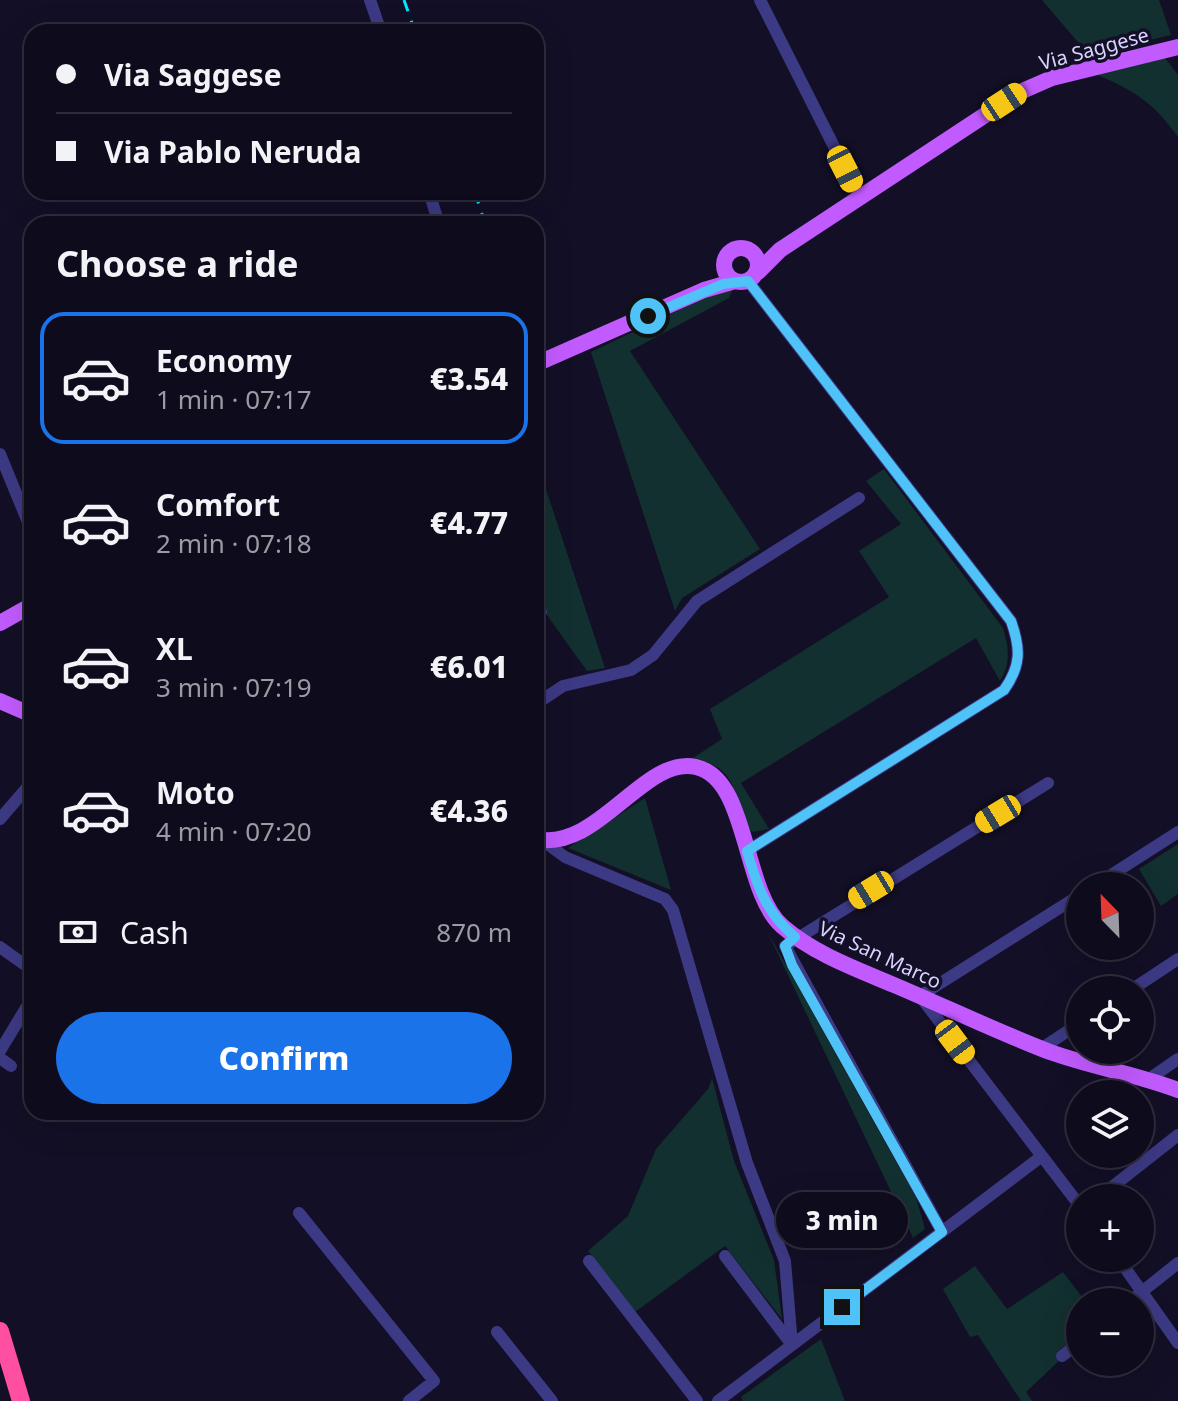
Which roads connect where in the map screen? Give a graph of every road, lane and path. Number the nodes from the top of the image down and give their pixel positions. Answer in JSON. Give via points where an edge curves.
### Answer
{"nodes":[{"id":1,"x":370,"y":0,"type":"edge"},
{"id":2,"x":760,"y":0,"type":"edge"},
{"id":3,"x":378,"y":24,"type":"edge"},
{"id":4,"x":1178,"y":47,"type":"edge"},
{"id":5,"x":860,"y":198,"type":"junction"},
{"id":6,"x":780,"y":250,"type":"junction"},
{"id":7,"x":754,"y":253,"type":"junction"},
{"id":8,"x":725,"y":259,"type":"junction"},
{"id":9,"x":747,"y":278,"type":"junction"},
{"id":10,"x":704,"y":290,"type":"junction"},
{"id":11,"x":544,"y":360,"type":"edge"},
{"id":12,"x":0,"y":454,"type":"edge"},
{"id":13,"x":859,"y":498,"type":"dead end"},
{"id":14,"x":24,"y":512,"type":"edge"},
{"id":15,"x":24,"y":610,"type":"edge"},
{"id":16,"x":0,"y":623,"type":"edge"},
{"id":17,"x":544,"y":699,"type":"edge"},
{"id":18,"x":0,"y":701,"type":"edge"},
{"id":19,"x":24,"y":712,"type":"edge"},
{"id":20,"x":1048,"y":783,"type":"dead end"},
{"id":21,"x":24,"y":791,"type":"edge"},
{"id":22,"x":0,"y":819,"type":"edge"},
{"id":23,"x":1178,"y":832,"type":"edge"},
{"id":24,"x":544,"y":838,"type":"edge"},
{"id":25,"x":544,"y":842,"type":"edge"},
{"id":26,"x":747,"y":851,"type":"junction"},
{"id":27,"x":1116,"y":872,"type":"edge"},
{"id":28,"x":1066,"y":904,"type":"edge"},
{"id":29,"x":795,"y":937,"type":"junction"},
{"id":30,"x":0,"y":947,"type":"edge"},
{"id":31,"x":1178,"y":959,"type":"edge"},
{"id":32,"x":24,"y":964,"type":"edge"},
{"id":33,"x":1152,"y":976,"type":"edge"},
{"id":34,"x":920,"y":996,"type":"junction"},
{"id":35,"x":24,"y":1011,"type":"edge"},
{"id":36,"x":1066,"y":1032,"type":"edge"},
{"id":37,"x":1042,"y":1048,"type":"junction"},
{"id":38,"x":0,"y":1051,"type":"edge"},
{"id":39,"x":1178,"y":1059,"type":"edge"},
{"id":40,"x":1149,"y":1079,"type":"junction"},
{"id":41,"x":1178,"y":1090,"type":"edge"},
{"id":42,"x":1178,"y":1135,"type":"edge"},
{"id":43,"x":1042,"y":1156,"type":"junction"},
{"id":44,"x":1116,"y":1184,"type":"edge"},
{"id":45,"x":1066,"y":1188,"type":"edge"},
{"id":46,"x":299,"y":1213,"type":"dead end"},
{"id":47,"x":942,"y":1232,"type":"junction"},
{"id":48,"x":725,"y":1256,"type":"dead end"},
{"id":49,"x":589,"y":1261,"type":"dead end"},
{"id":50,"x":1178,"y":1263,"type":"edge"},
{"id":51,"x":1146,"y":1288,"type":"edge"},
{"id":52,"x":1154,"y":1308,"type":"edge"},
{"id":53,"x":0,"y":1331,"type":"edge"},
{"id":54,"x":497,"y":1332,"type":"dead end"},
{"id":55,"x":1178,"y":1343,"type":"edge"},
{"id":56,"x":792,"y":1345,"type":"junction"},
{"id":57,"x":1066,"y":1353,"type":"edge"},
{"id":58,"x":1062,"y":1356,"type":"dead end"},
{"id":59,"x":21,"y":1401,"type":"edge"},
{"id":60,"x":409,"y":1401,"type":"edge"},
{"id":61,"x":552,"y":1401,"type":"edge"},
{"id":62,"x":697,"y":1401,"type":"edge"},
{"id":63,"x":718,"y":1401,"type":"edge"}],
"edges":[{"from":1,"to":3,"type":"street"},
{"from":2,"to":5,"type":"street"},
{"from":4,"to":5,"type":"main road","name":"Via Saggese","via":[[1052,78],[1020,92]]},
{"from":5,"to":6,"type":"main road","name":"Via Saggese"},
{"from":6,"to":7,"type":"main road"},
{"from":6,"to":9,"type":"main road"},
{"from":7,"to":8,"type":"main road","via":[[738,249]]},
{"from":7,"to":9,"type":"main road","via":[[758,262]]},
{"from":8,"to":9,"type":"main road","via":[[727,275]]},
{"from":8,"to":10,"type":"main road"},
{"from":9,"to":10,"type":"main road"},
{"from":9,"to":26,"type":"street","via":[[1011,621],[1020,652],[1016,673],[1004,690]]},
{"from":10,"to":11,"type":"main road"},
{"from":12,"to":14,"type":"street"},
{"from":13,"to":17,"type":"street","via":[[697,601],[653,655],[631,670],[563,686]]},
{"from":15,"to":16,"type":"main road"},
{"from":18,"to":19,"type":"main road"},
{"from":20,"to":29,"type":"street"},
{"from":21,"to":22,"type":"street"},
{"from":23,"to":27,"type":"street"},
{"from":24,"to":26,"type":"main road","name":"Via San Marco","via":[[588,829],[666,771],[695,766],[710,772],[727,791]]},
{"from":25,"to":56,"type":"street","via":[[565,857],[665,899],[673,910],[747,1163],[785,1261]]},
{"from":26,"to":29,"type":"main road","name":"Via San Marco","via":[[758,890],[773,917]]},
{"from":28,"to":34,"type":"street"},
{"from":29,"to":34,"type":"main road","name":"Via San Marco"},
{"from":29,"to":47,"type":"street","via":[[785,946],[792,965]]},
{"from":30,"to":32,"type":"street"},
{"from":31,"to":33,"type":"street"},
{"from":34,"to":37,"type":"main road","name":"Via San Marco"},
{"from":34,"to":43,"type":"street"},
{"from":35,"to":38,"type":"street"},
{"from":36,"to":37,"type":"street"},
{"from":37,"to":40,"type":"main road","name":"Via San Marco"},
{"from":39,"to":40,"type":"street"},
{"from":40,"to":41,"type":"main road","name":"Via San Marco"},
{"from":42,"to":44,"type":"street"},
{"from":43,"to":45,"type":"street"},
{"from":43,"to":47,"type":"street"},
{"from":46,"to":60,"type":"street","via":[[434,1381]]},
{"from":47,"to":56,"type":"street"},
{"from":48,"to":56,"type":"street"},
{"from":49,"to":62,"type":"street"},
{"from":50,"to":51,"type":"street"},
{"from":52,"to":55,"type":"street"},
{"from":53,"to":59,"type":"highway"},
{"from":54,"to":61,"type":"street"},
{"from":56,"to":63,"type":"street"},
{"from":57,"to":58,"type":"street"}]}
